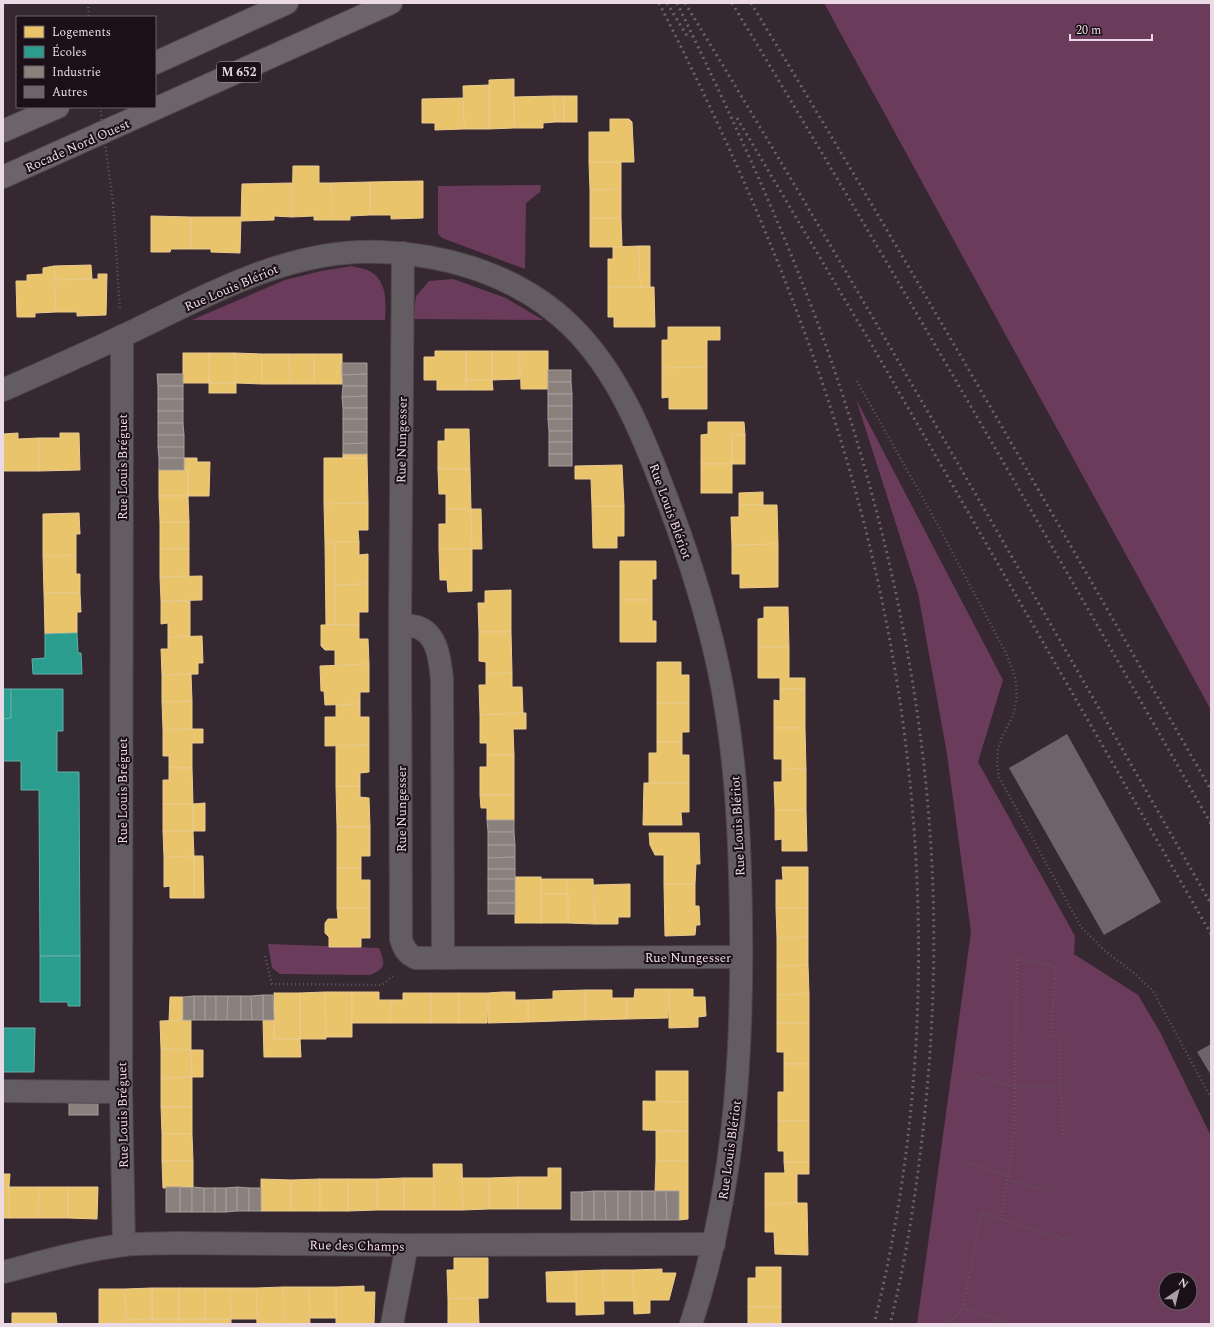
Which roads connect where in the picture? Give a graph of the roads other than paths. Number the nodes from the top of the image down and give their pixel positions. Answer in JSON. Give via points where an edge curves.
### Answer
{"nodes":[{"id":1,"x":287,"y":3,"type":"edge"},
{"id":2,"x":391,"y":3,"type":"edge"},
{"id":3,"x":156,"y":63,"type":"edge"},
{"id":4,"x":56,"y":108,"type":"edge"},
{"id":5,"x":3,"y":131,"type":"edge"},
{"id":6,"x":3,"y":177,"type":"edge"},
{"id":7,"x":403,"y":253,"type":"junction"},
{"id":8,"x":122,"y":336,"type":"junction"},
{"id":9,"x":3,"y":390,"type":"edge"},
{"id":10,"x":400,"y":627,"type":"junction"},
{"id":11,"x":742,"y":957,"type":"junction"},
{"id":12,"x":443,"y":958,"type":"junction"},
{"id":13,"x":3,"y":1091,"type":"edge"},
{"id":14,"x":121,"y":1092,"type":"junction"},
{"id":15,"x":714,"y":1244,"type":"junction"},
{"id":16,"x":124,"y":1245,"type":"junction"},
{"id":17,"x":407,"y":1245,"type":"junction"},
{"id":18,"x":3,"y":1272,"type":"edge"},
{"id":19,"x":392,"y":1324,"type":"edge"},
{"id":20,"x":691,"y":1324,"type":"edge"}],
"edges":[{"from":1,"to":3,"type":"highway"},
{"from":2,"to":6,"type":"highway","name":"Rocade Nord Ouest","number":"M 652"},
{"from":4,"to":5,"type":"highway"},
{"from":7,"to":8,"type":"street","name":"Rue Louis Blériot","via":[[355,252],[279,266],[220,289]]},
{"from":7,"to":10,"type":"street","name":"Rue Nungesser"},
{"from":7,"to":11,"type":"street","name":"Rue Louis Blériot","via":[[460,264],[511,283],[533,296],[553,310],[588,344],[631,412],[684,546],[718,665],[737,801]]},
{"from":8,"to":9,"type":"street","name":"Rue Louis Blériot"},
{"from":8,"to":14,"type":"street","name":"Rue Louis Bréguet"},
{"from":10,"to":12,"type":"street","via":[[413,626],[423,630],[432,639],[437,650],[442,679]]},
{"from":10,"to":12,"type":"street","name":"Rue Nungesser","via":[[401,939],[403,947],[416,958]]},
{"from":11,"to":12,"type":"street","name":"Rue Nungesser"},
{"from":11,"to":15,"type":"street","name":"Rue Louis Blériot","via":[[735,1115]]},
{"from":13,"to":14,"type":"street"},
{"from":14,"to":16,"type":"street","name":"Rue Louis Bréguet"},
{"from":15,"to":17,"type":"street","name":"Rue des Champs"},
{"from":15,"to":20,"type":"street","name":"Rue Louis Blériot"},
{"from":16,"to":17,"type":"street","name":"Rue des Champs"},
{"from":16,"to":18,"type":"street","name":"Rue des Champs"},
{"from":17,"to":19,"type":"street"}]}
